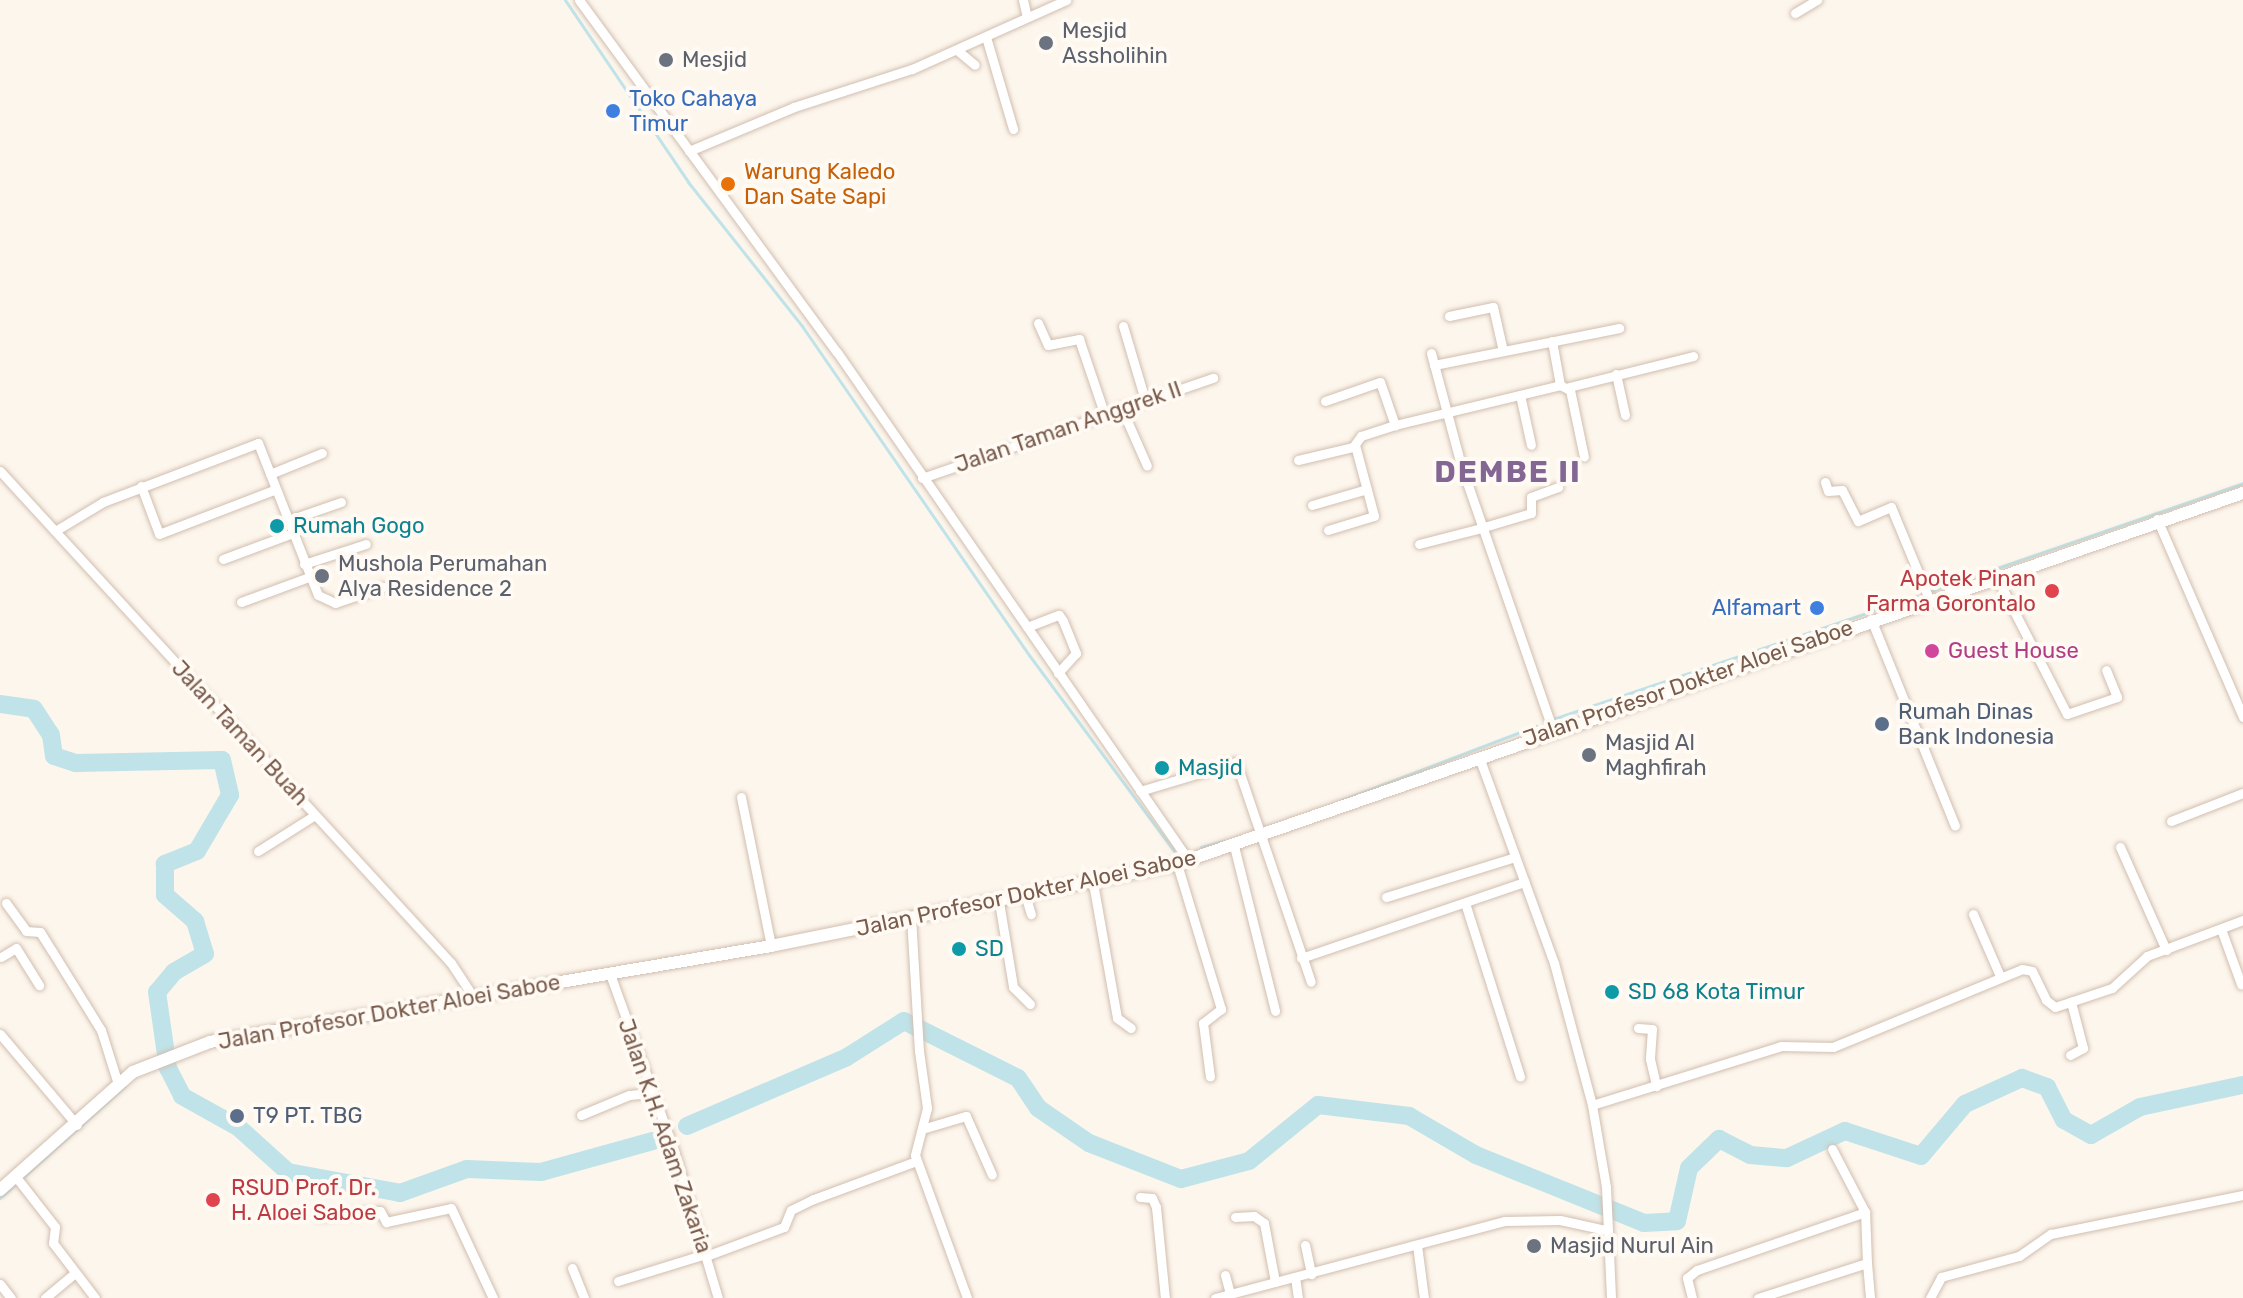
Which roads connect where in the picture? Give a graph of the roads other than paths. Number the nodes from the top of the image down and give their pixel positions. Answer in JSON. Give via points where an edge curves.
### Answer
{"nodes":[{"id":1,"x":579,"y":0,"type":"edge"},
{"id":2,"x":1023,"y":0,"type":"edge"},
{"id":3,"x":1066,"y":0,"type":"edge"},
{"id":4,"x":1817,"y":0,"type":"edge"},
{"id":5,"x":1795,"y":13,"type":"dead end"},
{"id":6,"x":1027,"y":17,"type":"junction"},
{"id":7,"x":986,"y":37,"type":"junction"},
{"id":8,"x":957,"y":50,"type":"junction"},
{"id":9,"x":975,"y":65,"type":"dead end"},
{"id":10,"x":1013,"y":129,"type":"dead end"},
{"id":11,"x":689,"y":151,"type":"junction"},
{"id":12,"x":1449,"y":316,"type":"dead end"},
{"id":13,"x":1038,"y":323,"type":"dead end"},
{"id":14,"x":1123,"y":326,"type":"dead end"},
{"id":15,"x":1619,"y":328,"type":"dead end"},
{"id":16,"x":1552,"y":341,"type":"junction"},
{"id":17,"x":1503,"y":351,"type":"junction"},
{"id":18,"x":1431,"y":353,"type":"dead end"},
{"id":19,"x":1693,"y":356,"type":"dead end"},
{"id":20,"x":1434,"y":365,"type":"junction"},
{"id":21,"x":1616,"y":374,"type":"junction"},
{"id":22,"x":1213,"y":378,"type":"dead end"},
{"id":23,"x":1565,"y":386,"type":"junction"},
{"id":24,"x":1520,"y":395,"type":"junction"},
{"id":25,"x":1145,"y":400,"type":"junction"},
{"id":26,"x":1325,"y":401,"type":"dead end"},
{"id":27,"x":1121,"y":407,"type":"junction"},
{"id":28,"x":1446,"y":411,"type":"junction"},
{"id":29,"x":1104,"y":413,"type":"junction"},
{"id":30,"x":1625,"y":415,"type":"dead end"},
{"id":31,"x":1395,"y":425,"type":"junction"},
{"id":32,"x":1355,"y":445,"type":"junction"},
{"id":33,"x":1531,"y":445,"type":"dead end"},
{"id":34,"x":322,"y":453,"type":"dead end"},
{"id":35,"x":1584,"y":457,"type":"dead end"},
{"id":36,"x":1298,"y":460,"type":"dead end"},
{"id":37,"x":1147,"y":466,"type":"dead end"},
{"id":38,"x":0,"y":471,"type":"edge"},
{"id":39,"x":270,"y":474,"type":"junction"},
{"id":40,"x":922,"y":478,"type":"junction"},
{"id":41,"x":1825,"y":482,"type":"dead end"},
{"id":42,"x":141,"y":486,"type":"junction"},
{"id":43,"x":1558,"y":487,"type":"dead end"},
{"id":44,"x":276,"y":489,"type":"junction"},
{"id":45,"x":1367,"y":489,"type":"junction"},
{"id":46,"x":2243,"y":493,"type":"edge"},
{"id":47,"x":341,"y":502,"type":"dead end"},
{"id":48,"x":1312,"y":505,"type":"dead end"},
{"id":49,"x":2157,"y":519,"type":"junction"},
{"id":50,"x":289,"y":520,"type":"junction"},
{"id":51,"x":1483,"y":527,"type":"junction"},
{"id":52,"x":1328,"y":530,"type":"dead end"},
{"id":53,"x":55,"y":531,"type":"junction"},
{"id":54,"x":293,"y":533,"type":"junction"},
{"id":55,"x":366,"y":544,"type":"dead end"},
{"id":56,"x":1419,"y":544,"type":"dead end"},
{"id":57,"x":223,"y":559,"type":"dead end"},
{"id":58,"x":304,"y":564,"type":"junction"},
{"id":59,"x":1996,"y":576,"type":"junction"},
{"id":60,"x":309,"y":577,"type":"junction"},
{"id":61,"x":382,"y":587,"type":"dead end"},
{"id":62,"x":1930,"y":601,"type":"junction"},
{"id":63,"x":241,"y":602,"type":"dead end"},
{"id":64,"x":1871,"y":619,"type":"junction"},
{"id":65,"x":1027,"y":627,"type":"junction"},
{"id":66,"x":2106,"y":670,"type":"dead end"},
{"id":67,"x":1058,"y":673,"type":"junction"},
{"id":68,"x":2243,"y":717,"type":"edge"},
{"id":69,"x":1553,"y":730,"type":"junction"},
{"id":70,"x":1479,"y":757,"type":"junction"},
{"id":71,"x":1140,"y":791,"type":"junction"},
{"id":72,"x":2243,"y":793,"type":"edge"},
{"id":73,"x":741,"y":797,"type":"dead end"},
{"id":74,"x":315,"y":815,"type":"junction"},
{"id":75,"x":2171,"y":821,"type":"dead end"},
{"id":76,"x":1955,"y":826,"type":"dead end"},
{"id":77,"x":1263,"y":836,"type":"junction"},
{"id":78,"x":1234,"y":846,"type":"junction"},
{"id":79,"x":2120,"y":847,"type":"dead end"},
{"id":80,"x":258,"y":851,"type":"dead end"},
{"id":81,"x":1515,"y":857,"type":"junction"},
{"id":82,"x":1183,"y":863,"type":"junction"},
{"id":83,"x":1524,"y":882,"type":"junction"},
{"id":84,"x":1093,"y":883,"type":"junction"},
{"id":85,"x":1386,"y":897,"type":"dead end"},
{"id":86,"x":1026,"y":898,"type":"junction"},
{"id":87,"x":999,"y":902,"type":"junction"},
{"id":88,"x":6,"y":903,"type":"dead end"},
{"id":89,"x":1465,"y":903,"type":"junction"},
{"id":90,"x":1031,"y":914,"type":"dead end"},
{"id":91,"x":1973,"y":914,"type":"dead end"},
{"id":92,"x":911,"y":917,"type":"junction"},
{"id":93,"x":2243,"y":920,"type":"edge"},
{"id":94,"x":2221,"y":929,"type":"junction"},
{"id":95,"x":771,"y":946,"type":"junction"},
{"id":96,"x":2166,"y":950,"type":"junction"},
{"id":97,"x":0,"y":956,"type":"edge"},
{"id":98,"x":1301,"y":958,"type":"junction"},
{"id":99,"x":610,"y":974,"type":"junction"},
{"id":100,"x":2000,"y":976,"type":"junction"},
{"id":101,"x":1311,"y":982,"type":"dead end"},
{"id":102,"x":2241,"y":984,"type":"dead end"},
{"id":103,"x":39,"y":985,"type":"dead end"},
{"id":104,"x":474,"y":998,"type":"junction"},
{"id":105,"x":2071,"y":1002,"type":"junction"},
{"id":106,"x":1030,"y":1004,"type":"dead end"},
{"id":107,"x":1275,"y":1011,"type":"dead end"},
{"id":108,"x":1131,"y":1028,"type":"dead end"},
{"id":109,"x":1638,"y":1028,"type":"dead end"},
{"id":110,"x":0,"y":1034,"type":"edge"},
{"id":111,"x":2070,"y":1055,"type":"dead end"},
{"id":112,"x":1520,"y":1076,"type":"dead end"},
{"id":113,"x":1210,"y":1077,"type":"dead end"},
{"id":114,"x":118,"y":1084,"type":"junction"},
{"id":115,"x":1656,"y":1086,"type":"junction"},
{"id":116,"x":651,"y":1093,"type":"junction"},
{"id":117,"x":1592,"y":1105,"type":"junction"},
{"id":118,"x":581,"y":1115,"type":"dead end"},
{"id":119,"x":77,"y":1125,"type":"junction"},
{"id":120,"x":922,"y":1129,"type":"junction"},
{"id":121,"x":1832,"y":1149,"type":"dead end"},
{"id":122,"x":916,"y":1161,"type":"junction"},
{"id":123,"x":992,"y":1175,"type":"dead end"},
{"id":124,"x":20,"y":1183,"type":"junction"},
{"id":125,"x":0,"y":1190,"type":"edge"},
{"id":126,"x":2243,"y":1195,"type":"edge"},
{"id":127,"x":1140,"y":1197,"type":"dead end"},
{"id":128,"x":1865,"y":1212,"type":"junction"},
{"id":129,"x":320,"y":1216,"type":"dead end"},
{"id":130,"x":1235,"y":1217,"type":"dead end"},
{"id":131,"x":1605,"y":1230,"type":"junction"},
{"id":132,"x":1305,"y":1245,"type":"dead end"},
{"id":133,"x":1417,"y":1245,"type":"junction"},
{"id":134,"x":706,"y":1255,"type":"junction"},
{"id":135,"x":1867,"y":1263,"type":"junction"},
{"id":136,"x":572,"y":1268,"type":"dead end"},
{"id":137,"x":75,"y":1273,"type":"junction"},
{"id":138,"x":1311,"y":1274,"type":"junction"},
{"id":139,"x":1225,"y":1275,"type":"dead end"},
{"id":140,"x":1295,"y":1277,"type":"junction"},
{"id":141,"x":618,"y":1281,"type":"dead end"},
{"id":142,"x":1275,"y":1282,"type":"junction"},
{"id":143,"x":0,"y":1284,"type":"edge"},
{"id":144,"x":1222,"y":1296,"type":"edge"},
{"id":145,"x":11,"y":1298,"type":"edge"},
{"id":146,"x":45,"y":1298,"type":"edge"},
{"id":147,"x":95,"y":1298,"type":"edge"},
{"id":148,"x":493,"y":1298,"type":"edge"},
{"id":149,"x":584,"y":1298,"type":"edge"},
{"id":150,"x":718,"y":1298,"type":"edge"},
{"id":151,"x":967,"y":1298,"type":"edge"},
{"id":152,"x":1165,"y":1298,"type":"edge"},
{"id":153,"x":1298,"y":1298,"type":"edge"},
{"id":154,"x":1424,"y":1298,"type":"edge"},
{"id":155,"x":1611,"y":1298,"type":"edge"},
{"id":156,"x":1692,"y":1298,"type":"edge"},
{"id":157,"x":1758,"y":1298,"type":"edge"},
{"id":158,"x":1870,"y":1298,"type":"edge"},
{"id":159,"x":1930,"y":1298,"type":"edge"}],
"edges":[{"from":1,"to":11,"type":"street"},
{"from":2,"to":6,"type":"street"},
{"from":3,"to":6,"type":"street"},
{"from":4,"to":5,"type":"street"},
{"from":6,"to":7,"type":"street"},
{"from":7,"to":8,"type":"street"},
{"from":7,"to":10,"type":"street"},
{"from":8,"to":9,"type":"street"},
{"from":8,"to":11,"type":"street","via":[[794,107]]},
{"from":11,"to":40,"type":"street"},
{"from":12,"to":17,"type":"street","via":[[1493,307]]},
{"from":13,"to":29,"type":"street","via":[[1048,345],[1079,339]]},
{"from":14,"to":25,"type":"street"},
{"from":15,"to":16,"type":"street"},
{"from":16,"to":17,"type":"street"},
{"from":16,"to":23,"type":"street"},
{"from":17,"to":20,"type":"street"},
{"from":18,"to":20,"type":"street"},
{"from":19,"to":21,"type":"street"},
{"from":20,"to":28,"type":"street"},
{"from":21,"to":23,"type":"street"},
{"from":21,"to":30,"type":"street"},
{"from":22,"to":25,"type":"street","name":"Jalan Taman Anggrek II"},
{"from":23,"to":24,"type":"street"},
{"from":23,"to":35,"type":"street"},
{"from":24,"to":28,"type":"street"},
{"from":24,"to":33,"type":"street"},
{"from":25,"to":27,"type":"street","name":"Jalan Taman Anggrek II"},
{"from":26,"to":31,"type":"street","via":[[1380,382]]},
{"from":27,"to":29,"type":"street","name":"Jalan Taman Anggrek II"},
{"from":27,"to":37,"type":"street"},
{"from":28,"to":31,"type":"street"},
{"from":28,"to":51,"type":"street"},
{"from":29,"to":40,"type":"street","name":"Jalan Taman Anggrek II"},
{"from":31,"to":32,"type":"street","via":[[1361,436]]},
{"from":32,"to":36,"type":"street"},
{"from":32,"to":45,"type":"street"},
{"from":34,"to":39,"type":"street"},
{"from":38,"to":53,"type":"street","name":"Jalan Taman Buah"},
{"from":39,"to":42,"type":"street","via":[[258,443]]},
{"from":39,"to":44,"type":"street"},
{"from":40,"to":65,"type":"street"},
{"from":41,"to":62,"type":"street","via":[[1828,491],[1842,490],[1858,521],[1891,507]]},
{"from":42,"to":44,"type":"street","via":[[159,534]]},
{"from":42,"to":53,"type":"street"},
{"from":43,"to":51,"type":"street","via":[[1531,497],[1531,513]]},
{"from":44,"to":50,"type":"street"},
{"from":45,"to":48,"type":"street"},
{"from":45,"to":52,"type":"street","via":[[1374,516]]},
{"from":46,"to":49,"type":"street","name":"Jalan Profesor Dokter Aloei Saboe"},
{"from":47,"to":50,"type":"street"},
{"from":49,"to":59,"type":"street","name":"Jalan Profesor Dokter Aloei Saboe"},
{"from":49,"to":68,"type":"street"},
{"from":50,"to":54,"type":"street"},
{"from":51,"to":56,"type":"street"},
{"from":51,"to":69,"type":"street"},
{"from":53,"to":74,"type":"street","name":"Jalan Taman Buah"},
{"from":54,"to":57,"type":"street"},
{"from":54,"to":58,"type":"street"},
{"from":55,"to":58,"type":"street"},
{"from":58,"to":60,"type":"street"},
{"from":59,"to":62,"type":"street","name":"Jalan Profesor Dokter Aloei Saboe"},
{"from":59,"to":66,"type":"street","via":[[2067,714],[2117,697]]},
{"from":60,"to":61,"type":"street","via":[[318,595],[335,603]]},
{"from":60,"to":63,"type":"street"},
{"from":62,"to":64,"type":"street","name":"Jalan Profesor Dokter Aloei Saboe"},
{"from":64,"to":69,"type":"street","name":"Jalan Profesor Dokter Aloei Saboe"},
{"from":64,"to":76,"type":"street"},
{"from":65,"to":67,"type":"street"},
{"from":65,"to":67,"type":"street","via":[[1059,615],[1076,653]]},
{"from":67,"to":71,"type":"street"},
{"from":69,"to":70,"type":"street","name":"Jalan Profesor Dokter Aloei Saboe"},
{"from":70,"to":77,"type":"street","name":"Jalan Profesor Dokter Aloei Saboe"},
{"from":70,"to":81,"type":"street"},
{"from":71,"to":77,"type":"street","via":[[1236,762]]},
{"from":71,"to":82,"type":"street"},
{"from":72,"to":75,"type":"street"},
{"from":73,"to":95,"type":"street"},
{"from":74,"to":80,"type":"street"},
{"from":74,"to":104,"type":"street","name":"Jalan Taman Buah","via":[[451,963]]},
{"from":77,"to":78,"type":"street","name":"Jalan Profesor Dokter Aloei Saboe"},
{"from":77,"to":98,"type":"street"},
{"from":78,"to":82,"type":"street","name":"Jalan Profesor Dokter Aloei Saboe"},
{"from":78,"to":107,"type":"street"},
{"from":79,"to":96,"type":"street"},
{"from":81,"to":83,"type":"street"},
{"from":81,"to":85,"type":"street"},
{"from":82,"to":84,"type":"street","name":"Jalan Profesor Dokter Aloei Saboe"},
{"from":82,"to":113,"type":"street","via":[[1221,1009],[1203,1023]]},
{"from":83,"to":89,"type":"street"},
{"from":83,"to":117,"type":"street","via":[[1554,963]]},
{"from":84,"to":86,"type":"street","name":"Jalan Profesor Dokter Aloei Saboe"},
{"from":84,"to":108,"type":"street","via":[[1117,1018]]},
{"from":86,"to":87,"type":"street","name":"Jalan Profesor Dokter Aloei Saboe"},
{"from":86,"to":90,"type":"street"},
{"from":87,"to":92,"type":"street","name":"Jalan Profesor Dokter Aloei Saboe"},
{"from":87,"to":106,"type":"street","via":[[1013,987]]},
{"from":88,"to":114,"type":"street","via":[[26,931],[40,932],[101,1030]]},
{"from":89,"to":98,"type":"street"},
{"from":89,"to":112,"type":"street"},
{"from":91,"to":100,"type":"street"},
{"from":92,"to":95,"type":"street","name":"Jalan Profesor Dokter Aloei Saboe"},
{"from":92,"to":120,"type":"street","via":[[927,1108]]},
{"from":93,"to":94,"type":"street"},
{"from":94,"to":96,"type":"street"},
{"from":94,"to":102,"type":"street"},
{"from":95,"to":99,"type":"street","name":"Jalan Profesor Dokter Aloei Saboe"},
{"from":96,"to":105,"type":"street","via":[[2141,959],[2112,988]]},
{"from":97,"to":103,"type":"street","via":[[16,948]]},
{"from":98,"to":101,"type":"street"},
{"from":99,"to":104,"type":"street","name":"Jalan Profesor Dokter Aloei Saboe"},
{"from":99,"to":116,"type":"street","name":"Jalan K.H. Adam Zakaria"},
{"from":100,"to":105,"type":"street","via":[[2027,969],[2049,1005]]},
{"from":100,"to":115,"type":"street","via":[[1961,997],[1833,1047],[1781,1046]]},
{"from":104,"to":114,"type":"street","name":"Jalan Profesor Dokter Aloei Saboe","via":[[234,1036],[147,1063]]},
{"from":105,"to":111,"type":"street","via":[[2083,1048]]},
{"from":109,"to":115,"type":"street","via":[[1652,1029],[1650,1059]]},
{"from":110,"to":119,"type":"street"},
{"from":114,"to":119,"type":"street","name":"Jalan Profesor Dokter Aloei Saboe"},
{"from":115,"to":117,"type":"street"},
{"from":116,"to":118,"type":"street","via":[[629,1095]]},
{"from":116,"to":134,"type":"street","name":"Jalan K.H. Adam Zakaria"},
{"from":117,"to":131,"type":"street","via":[[1606,1187]]},
{"from":119,"to":124,"type":"street","name":"Jalan Profesor Dokter Aloei Saboe"},
{"from":120,"to":122,"type":"street"},
{"from":120,"to":123,"type":"street","via":[[966,1116]]},
{"from":121,"to":128,"type":"street"},
{"from":122,"to":134,"type":"street","via":[[817,1197],[791,1210],[784,1227],[732,1251]]},
{"from":122,"to":151,"type":"street"},
{"from":124,"to":125,"type":"street","name":"Jalan Profesor Dokter Aloei Saboe"},
{"from":124,"to":137,"type":"street","via":[[55,1227],[53,1243]]},
{"from":126,"to":159,"type":"street","via":[[2051,1234],[2019,1256],[1941,1277]]},
{"from":127,"to":152,"type":"street","via":[[1152,1198],[1156,1207]]},
{"from":128,"to":135,"type":"street"},
{"from":128,"to":156,"type":"street","via":[[1697,1270],[1687,1278]]},
{"from":129,"to":148,"type":"street","via":[[380,1211],[386,1222],[451,1208]]},
{"from":130,"to":142,"type":"street","via":[[1254,1216],[1264,1223]]},
{"from":131,"to":133,"type":"street","via":[[1527,1219]]},
{"from":131,"to":155,"type":"street"},
{"from":132,"to":138,"type":"street"},
{"from":133,"to":138,"type":"street"},
{"from":133,"to":154,"type":"street"},
{"from":134,"to":141,"type":"street"},
{"from":134,"to":150,"type":"street","name":"Jalan K.H. Adam Zakaria"},
{"from":135,"to":157,"type":"street"},
{"from":135,"to":158,"type":"street"},
{"from":136,"to":149,"type":"street"},
{"from":137,"to":146,"type":"street"},
{"from":137,"to":147,"type":"street"},
{"from":138,"to":140,"type":"street"},
{"from":139,"to":144,"type":"street"},
{"from":140,"to":142,"type":"street"},
{"from":140,"to":153,"type":"street"},
{"from":142,"to":144,"type":"street"},
{"from":143,"to":145,"type":"street"}]}
